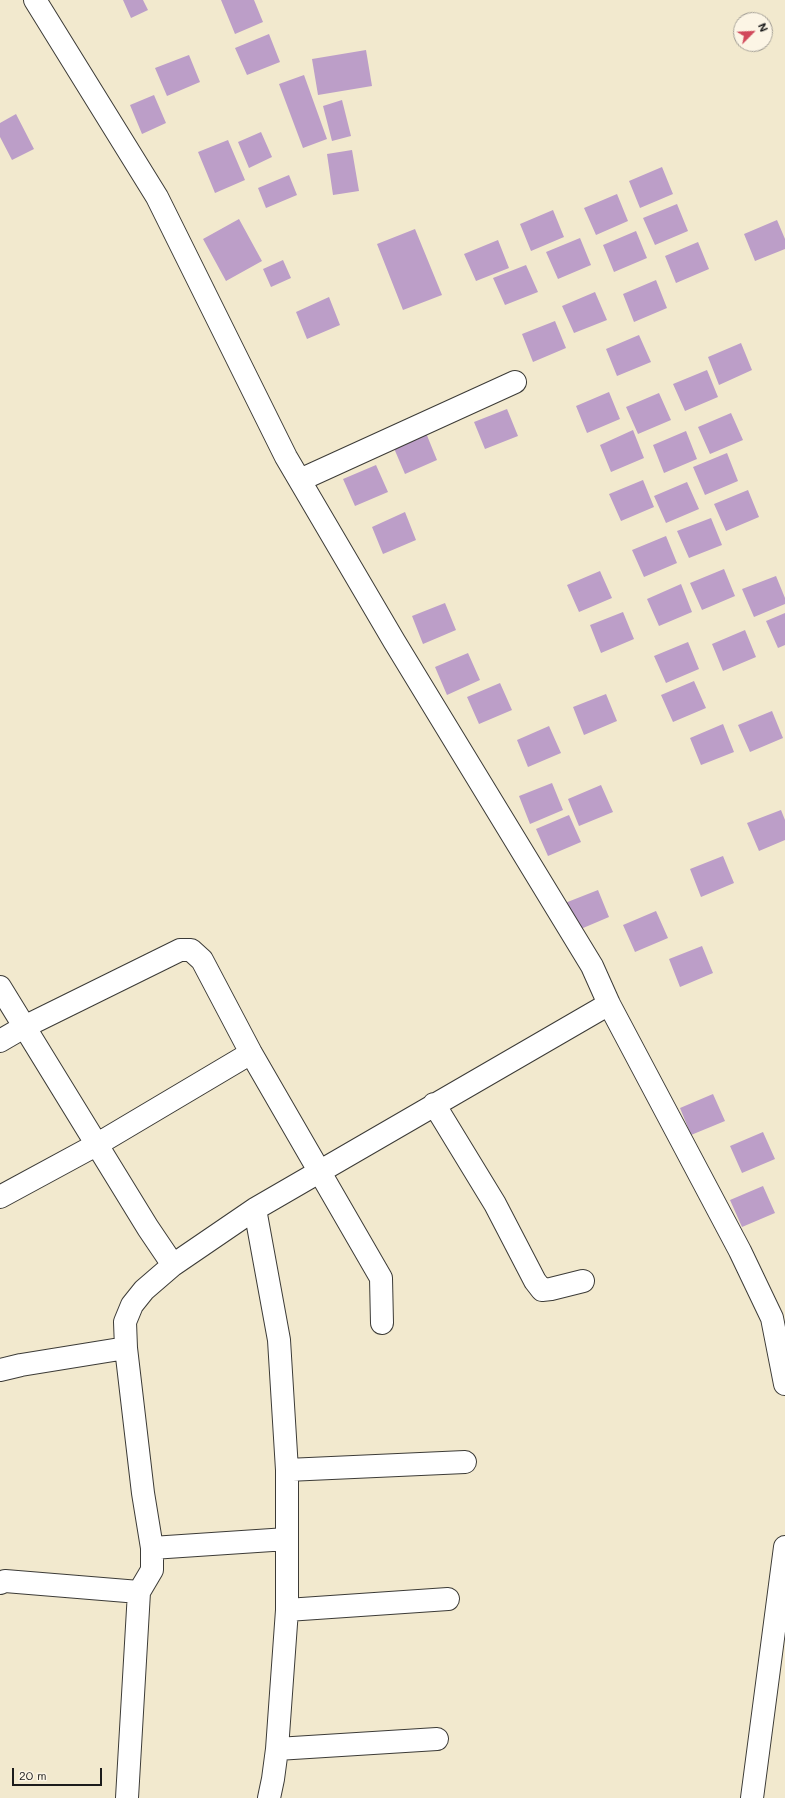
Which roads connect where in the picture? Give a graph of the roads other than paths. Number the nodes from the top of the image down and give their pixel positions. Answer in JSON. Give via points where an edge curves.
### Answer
{"nodes":[{"id":1,"x":35,"y":0,"type":"edge"},
{"id":2,"x":515,"y":382,"type":"dead end"},
{"id":3,"x":300,"y":480,"type":"junction"},
{"id":4,"x":0,"y":987,"type":"edge"},
{"id":5,"x":609,"y":1004,"type":"junction"},
{"id":6,"x":24,"y":1027,"type":"junction"},
{"id":7,"x":0,"y":1041,"type":"edge"},
{"id":8,"x":251,"y":1053,"type":"junction"},
{"id":9,"x":434,"y":1104,"type":"junction"},
{"id":10,"x":96,"y":1145,"type":"junction"},
{"id":11,"x":321,"y":1172,"type":"junction"},
{"id":12,"x":0,"y":1197,"type":"edge"},
{"id":13,"x":255,"y":1209,"type":"junction"},
{"id":14,"x":173,"y":1265,"type":"junction"},
{"id":15,"x":583,"y":1281,"type":"dead end"},
{"id":16,"x":779,"y":1315,"type":"edge"},
{"id":17,"x":382,"y":1323,"type":"dead end"},
{"id":18,"x":126,"y":1348,"type":"junction"},
{"id":19,"x":0,"y":1370,"type":"edge"},
{"id":20,"x":785,"y":1384,"type":"edge"},
{"id":21,"x":465,"y":1462,"type":"dead end"},
{"id":22,"x":287,"y":1470,"type":"junction"},
{"id":23,"x":287,"y":1539,"type":"junction"},
{"id":24,"x":785,"y":1547,"type":"edge"},
{"id":25,"x":152,"y":1548,"type":"junction"},
{"id":26,"x":0,"y":1583,"type":"edge"},
{"id":27,"x":139,"y":1592,"type":"junction"},
{"id":28,"x":448,"y":1600,"type":"dead end"},
{"id":29,"x":287,"y":1610,"type":"junction"},
{"id":30,"x":437,"y":1738,"type":"dead end"},
{"id":31,"x":277,"y":1749,"type":"junction"},
{"id":32,"x":127,"y":1798,"type":"edge"},
{"id":33,"x":269,"y":1798,"type":"edge"},
{"id":34,"x":752,"y":1798,"type":"edge"}],
"edges":[{"from":1,"to":3,"type":"street","via":[[157,197],[286,457]]},
{"from":2,"to":3,"type":"street"},
{"from":3,"to":5,"type":"street","via":[[394,641],[592,966]]},
{"from":4,"to":6,"type":"street"},
{"from":5,"to":9,"type":"street"},
{"from":5,"to":16,"type":"street","via":[[740,1252]]},
{"from":6,"to":7,"type":"street"},
{"from":6,"to":8,"type":"street","via":[[180,950],[192,950],[202,960]]},
{"from":6,"to":10,"type":"street"},
{"from":8,"to":10,"type":"street"},
{"from":8,"to":11,"type":"street"},
{"from":9,"to":11,"type":"street"},
{"from":9,"to":15,"type":"street","via":[[495,1204],[542,1290]]},
{"from":10,"to":12,"type":"street"},
{"from":10,"to":14,"type":"street"},
{"from":11,"to":13,"type":"street"},
{"from":11,"to":17,"type":"street","via":[[381,1278]]},
{"from":13,"to":14,"type":"street"},
{"from":13,"to":22,"type":"street","via":[[279,1340]]},
{"from":14,"to":18,"type":"street","via":[[144,1290],[132,1306],[125,1322]]},
{"from":16,"to":20,"type":"street"},
{"from":18,"to":19,"type":"street"},
{"from":18,"to":25,"type":"street"},
{"from":21,"to":22,"type":"street"},
{"from":22,"to":23,"type":"street"},
{"from":23,"to":25,"type":"street"},
{"from":23,"to":29,"type":"street"},
{"from":24,"to":34,"type":"street"},
{"from":25,"to":27,"type":"street","via":[[152,1570]]},
{"from":26,"to":27,"type":"street","via":[[5,1581]]},
{"from":27,"to":32,"type":"street"},
{"from":28,"to":29,"type":"street"},
{"from":29,"to":31,"type":"street"},
{"from":30,"to":31,"type":"street"},
{"from":31,"to":33,"type":"street"}]}
